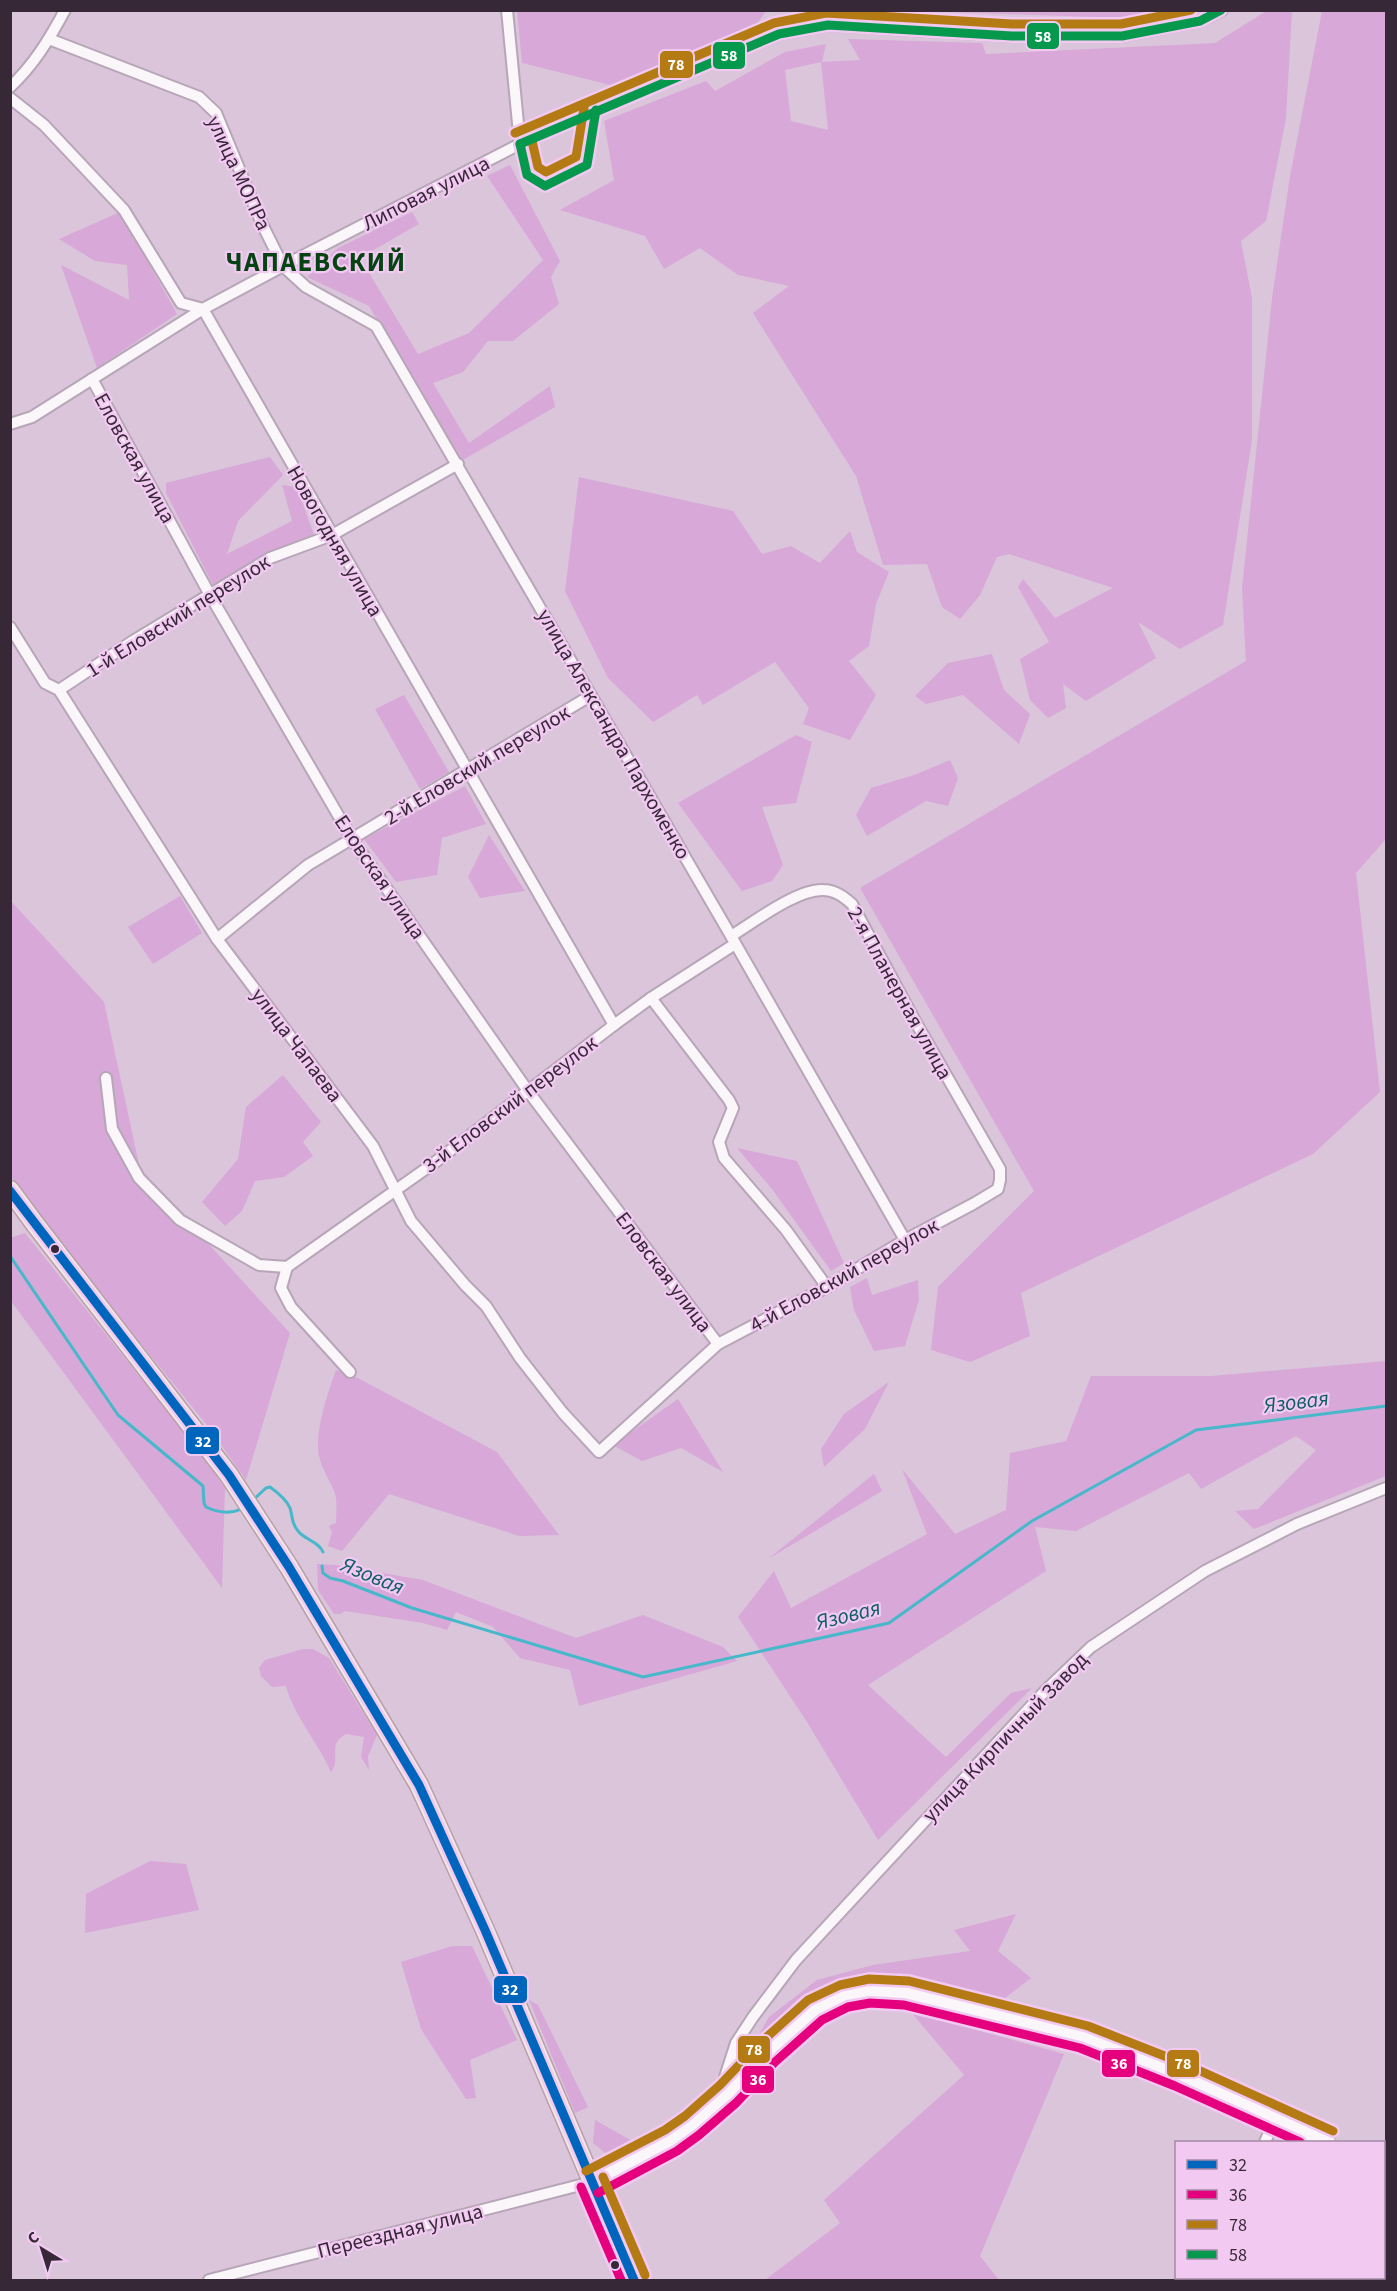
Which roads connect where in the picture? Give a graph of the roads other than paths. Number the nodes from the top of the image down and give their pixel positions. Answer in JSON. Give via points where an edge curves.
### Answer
{"nodes":[{"id":1,"x":65,"y":10,"type":"edge"},
{"id":2,"x":507,"y":10,"type":"edge"},
{"id":3,"x":1222,"y":10,"type":"edge"},
{"id":4,"x":50,"y":39,"type":"junction"},
{"id":5,"x":10,"y":87,"type":"edge"},
{"id":6,"x":10,"y":98,"type":"edge"},
{"id":7,"x":520,"y":144,"type":"junction"},
{"id":8,"x":283,"y":266,"type":"junction"},
{"id":9,"x":203,"y":309,"type":"junction"},
{"id":10,"x":92,"y":379,"type":"junction"},
{"id":11,"x":10,"y":424,"type":"edge"},
{"id":12,"x":458,"y":464,"type":"junction"},
{"id":13,"x":332,"y":535,"type":"junction"},
{"id":14,"x":210,"y":595,"type":"junction"},
{"id":15,"x":10,"y":627,"type":"edge"},
{"id":16,"x":59,"y":690,"type":"junction"},
{"id":17,"x":590,"y":696,"type":"junction"},
{"id":18,"x":468,"y":771,"type":"junction"},
{"id":19,"x":352,"y":839,"type":"junction"},
{"id":20,"x":217,"y":939,"type":"junction"},
{"id":21,"x":733,"y":940,"type":"junction"},
{"id":22,"x":651,"y":998,"type":"junction"},
{"id":23,"x":614,"y":1025,"type":"junction"},
{"id":24,"x":106,"y":1078,"type":"dead end"},
{"id":25,"x":528,"y":1090,"type":"junction"},
{"id":26,"x":1000,"y":1169,"type":"joint"},
{"id":27,"x":397,"y":1189,"type":"junction"},
{"id":28,"x":10,"y":1190,"type":"edge"},
{"id":29,"x":905,"y":1240,"type":"junction"},
{"id":30,"x":287,"y":1267,"type":"junction"},
{"id":31,"x":827,"y":1287,"type":"junction"},
{"id":32,"x":718,"y":1344,"type":"junction"},
{"id":33,"x":350,"y":1372,"type":"dead end"},
{"id":34,"x":599,"y":1452,"type":"joint"},
{"id":35,"x":1386,"y":1488,"type":"edge"},
{"id":36,"x":728,"y":2094,"type":"junction"},
{"id":37,"x":1275,"y":2119,"type":"junction"},
{"id":38,"x":1265,"y":2141,"type":"edge"},
{"id":39,"x":1327,"y":2141,"type":"edge"},
{"id":40,"x":592,"y":2182,"type":"junction"},
{"id":41,"x":208,"y":2280,"type":"edge"},
{"id":42,"x":634,"y":2280,"type":"edge"}],
"edges":[{"from":1,"to":4,"type":"street"},
{"from":2,"to":7,"type":"street"},
{"from":3,"to":7,"type":"street","name":"Липовая улица","via":[[1200,21],[1122,36],[1012,36],[828,25],[779,34]]},
{"from":4,"to":5,"type":"street"},
{"from":4,"to":8,"type":"street","name":"улица МОПРа","via":[[199,97],[216,113]]},
{"from":6,"to":9,"type":"street","via":[[44,124],[124,210],[181,303]]},
{"from":7,"to":8,"type":"street","name":"Липовая улица"},
{"from":8,"to":9,"type":"street","name":"Липовая улица"},
{"from":8,"to":12,"type":"street","name":"улица Александра Пархоменко","via":[[306,287],[376,326]]},
{"from":9,"to":10,"type":"street","name":"Липовая улица"},
{"from":9,"to":13,"type":"street","name":"Новогодняя улица"},
{"from":10,"to":11,"type":"street","name":"Липовая улица","via":[[32,417]]},
{"from":10,"to":14,"type":"street","name":"Еловская улица"},
{"from":12,"to":13,"type":"street","name":"1-й Еловский переулок"},
{"from":12,"to":17,"type":"street","name":"улица Александра Пархоменко"},
{"from":13,"to":14,"type":"street","name":"1-й Еловский переулок","via":[[270,558]]},
{"from":13,"to":18,"type":"street","name":"Новогодняя улица"},
{"from":14,"to":16,"type":"street","name":"1-й Еловский переулок"},
{"from":14,"to":19,"type":"street","name":"Еловская улица"},
{"from":15,"to":16,"type":"street","name":"улица Чапаева","via":[[45,683]]},
{"from":16,"to":20,"type":"street","name":"улица Чапаева"},
{"from":17,"to":18,"type":"street","name":"2-й Еловский переулок"},
{"from":17,"to":21,"type":"street","name":"улица Александра Пархоменко"},
{"from":18,"to":19,"type":"street","name":"2-й Еловский переулок"},
{"from":18,"to":23,"type":"street","name":"Новогодняя улица"},
{"from":19,"to":20,"type":"street","name":"2-й Еловский переулок","via":[[308,865]]},
{"from":19,"to":25,"type":"street","name":"Еловская улица"},
{"from":20,"to":27,"type":"street","name":"улица Чапаева","via":[[373,1146]]},
{"from":21,"to":22,"type":"street","name":"3-й Еловский переулок"},
{"from":21,"to":26,"type":"street","name":"2-я Планерная улица","via":[[780,905],[810,891],[838,893],[852,904]]},
{"from":21,"to":29,"type":"street","name":"улица Александра Пархоменко"},
{"from":22,"to":23,"type":"street","name":"3-й Еловский переулок"},
{"from":22,"to":31,"type":"street","via":[[733,1108],[719,1142],[724,1158],[786,1230]]},
{"from":23,"to":25,"type":"street","name":"3-й Еловский переулок"},
{"from":24,"to":30,"type":"street","via":[[112,1129],[140,1178],[180,1220],[259,1265]]},
{"from":25,"to":27,"type":"street","name":"3-й Еловский переулок"},
{"from":25,"to":32,"type":"street","name":"Еловская улица"},
{"from":26,"to":29,"type":"street","name":"4-й Еловский переулок","via":[[998,1189]]},
{"from":27,"to":30,"type":"street","name":"3-й Еловский переулок"},
{"from":27,"to":34,"type":"street","name":"улица Чапаева","via":[[411,1221],[486,1306],[520,1358]]},
{"from":28,"to":40,"type":"main road","via":[[229,1475],[419,1785]]},
{"from":29,"to":31,"type":"street","name":"4-й Еловский переулок"},
{"from":30,"to":33,"type":"street","via":[[281,1288],[291,1306]]},
{"from":31,"to":32,"type":"street","name":"4-й Еловский переулок"},
{"from":32,"to":34,"type":"street","name":"4-й Еловский переулок"},
{"from":35,"to":36,"type":"street","name":"улица Кирпичный Завод","via":[[1297,1524],[1221,1562],[1091,1647],[796,1960],[736,2043],[725,2077]]},
{"from":36,"to":37,"type":"street","via":[[815,2010],[844,1996],[886,1991],[1084,2037]]},
{"from":36,"to":40,"type":"street","via":[[671,2140]]},
{"from":37,"to":38,"type":"street"},
{"from":37,"to":39,"type":"street"},
{"from":40,"to":41,"type":"street","name":"Переездная улица"},
{"from":40,"to":42,"type":"main road"}]}
